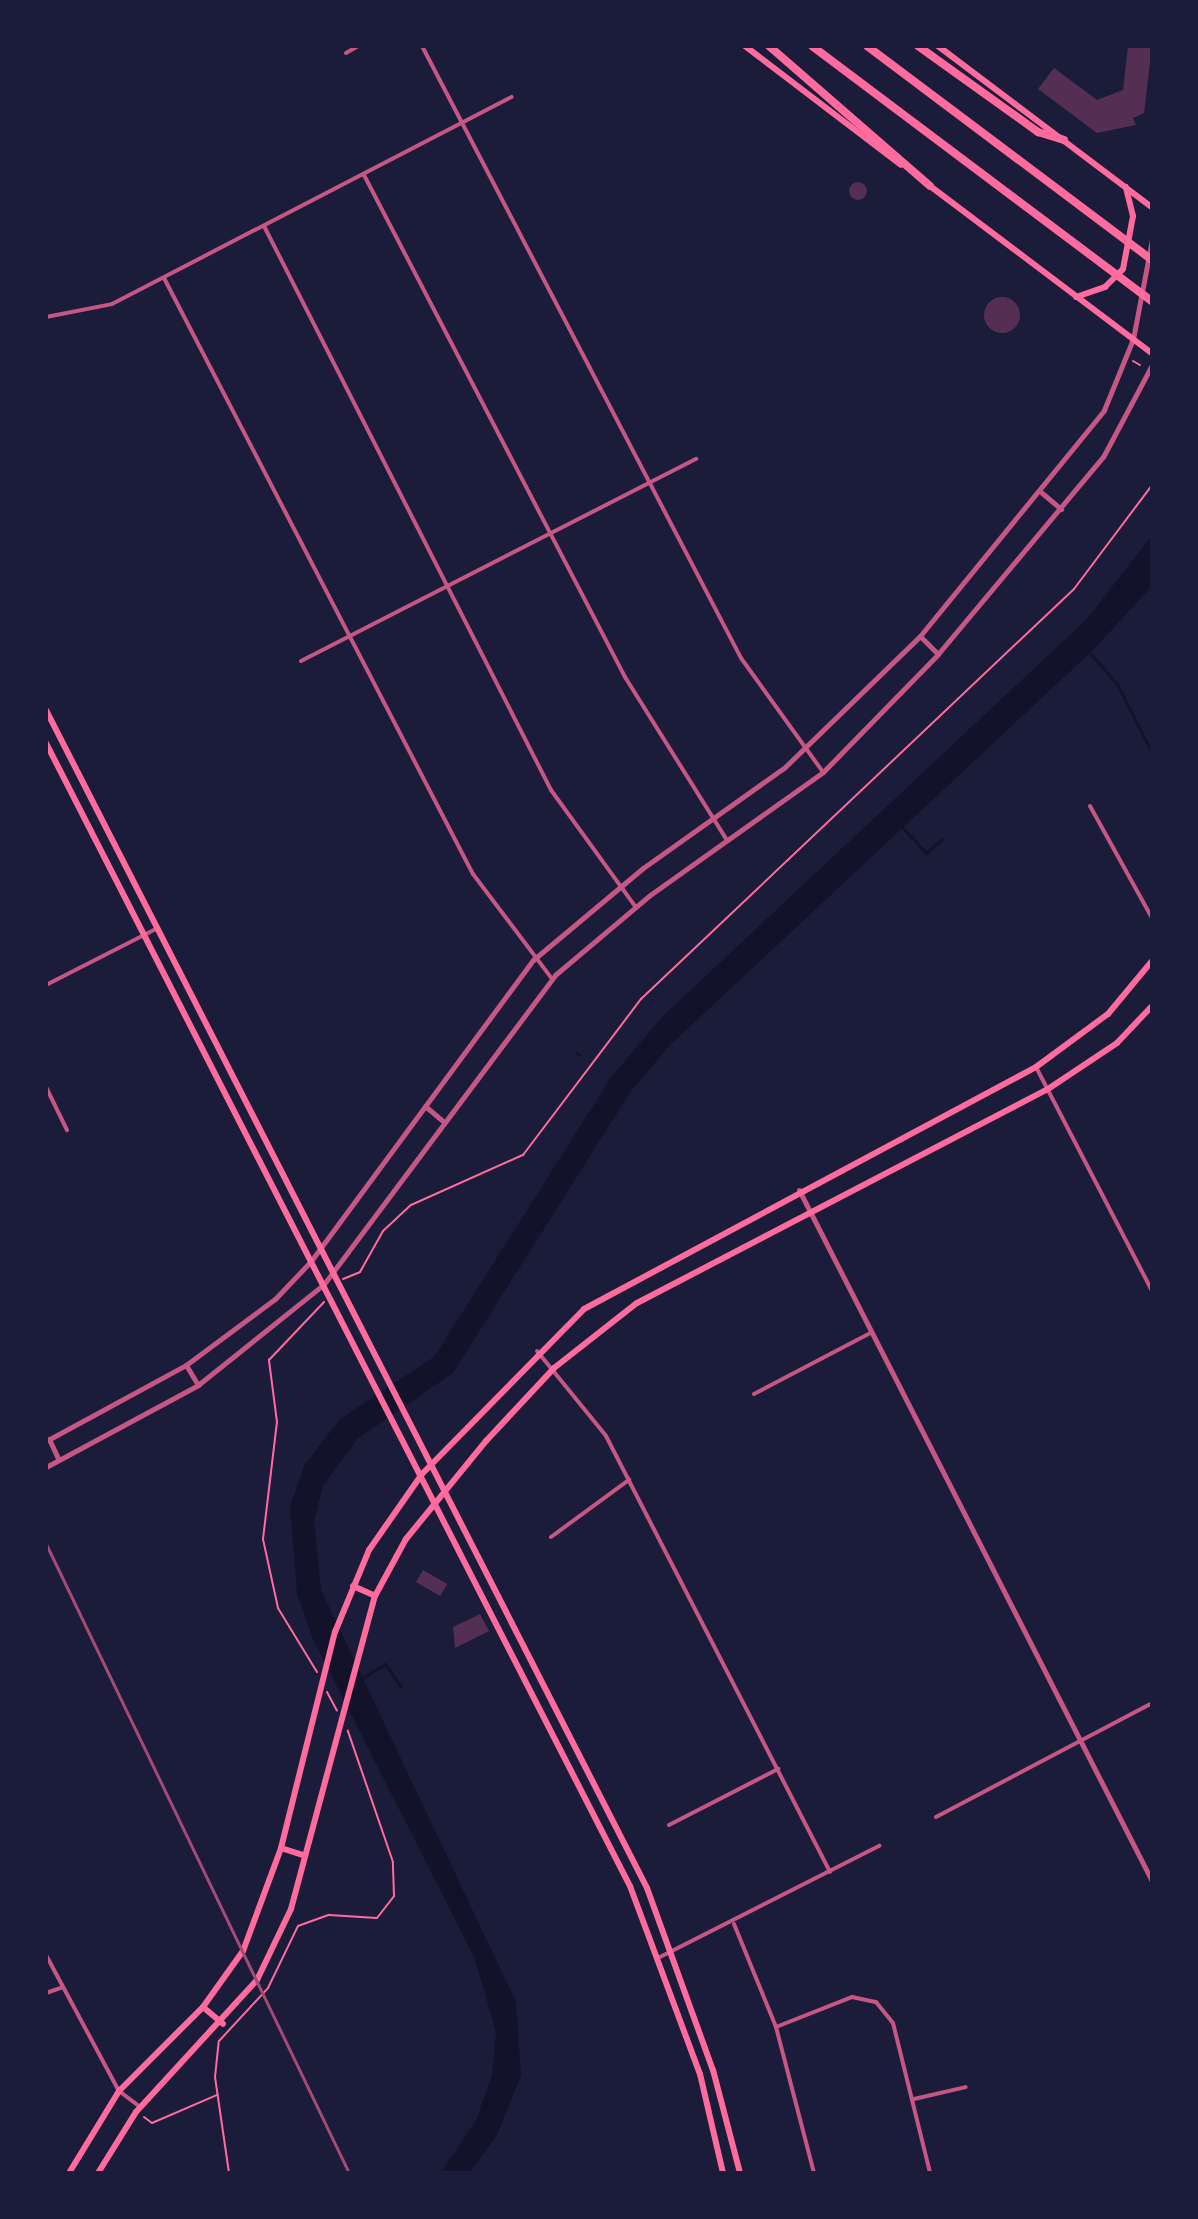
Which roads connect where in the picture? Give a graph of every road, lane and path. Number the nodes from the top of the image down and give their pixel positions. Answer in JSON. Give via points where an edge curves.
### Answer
{"nodes":[{"id":1,"x":358,"y":46,"type":"edge"},
{"id":2,"x":422,"y":46,"type":"edge"},
{"id":3,"x":745,"y":46,"type":"edge"},
{"id":4,"x":769,"y":46,"type":"edge"},
{"id":5,"x":812,"y":46,"type":"edge"},
{"id":6,"x":867,"y":46,"type":"edge"},
{"id":7,"x":918,"y":46,"type":"edge"},
{"id":8,"x":938,"y":46,"type":"edge"},
{"id":9,"x":346,"y":53,"type":"dead end"},
{"id":10,"x":512,"y":97,"type":"dead end"},
{"id":11,"x":461,"y":125,"type":"junction"},
{"id":12,"x":1064,"y":140,"type":"junction"},
{"id":13,"x":364,"y":175,"type":"junction"},
{"id":14,"x":1125,"y":185,"type":"junction"},
{"id":15,"x":930,"y":186,"type":"junction"},
{"id":16,"x":1152,"y":207,"type":"edge"},
{"id":17,"x":264,"y":226,"type":"junction"},
{"id":18,"x":1152,"y":239,"type":"edge"},
{"id":19,"x":1152,"y":260,"type":"edge"},
{"id":20,"x":164,"y":278,"type":"junction"},
{"id":21,"x":1076,"y":297,"type":"junction"},
{"id":22,"x":1152,"y":301,"type":"edge"},
{"id":23,"x":46,"y":317,"type":"edge"},
{"id":24,"x":1133,"y":339,"type":"junction"},
{"id":25,"x":1152,"y":353,"type":"edge"},
{"id":26,"x":1132,"y":360,"type":"dead end"},
{"id":27,"x":1140,"y":365,"type":"dead end"},
{"id":28,"x":1152,"y":365,"type":"edge"},
{"id":29,"x":696,"y":459,"type":"dead end"},
{"id":30,"x":650,"y":482,"type":"junction"},
{"id":31,"x":1152,"y":485,"type":"edge"},
{"id":32,"x":1042,"y":493,"type":"junction"},
{"id":33,"x":1061,"y":509,"type":"junction"},
{"id":34,"x":551,"y":534,"type":"junction"},
{"id":35,"x":447,"y":589,"type":"junction"},
{"id":36,"x":920,"y":636,"type":"junction"},
{"id":37,"x":349,"y":638,"type":"junction"},
{"id":38,"x":938,"y":654,"type":"junction"},
{"id":39,"x":301,"y":661,"type":"dead end"},
{"id":40,"x":46,"y":710,"type":"edge"},
{"id":41,"x":49,"y":724,"type":"edge"},
{"id":42,"x":46,"y":743,"type":"edge"},
{"id":43,"x":804,"y":750,"type":"junction"},
{"id":44,"x":823,"y":772,"type":"junction"},
{"id":45,"x":1090,"y":806,"type":"dead end"},
{"id":46,"x":714,"y":820,"type":"junction"},
{"id":47,"x":104,"y":823,"type":"junction"},
{"id":48,"x":90,"y":830,"type":"junction"},
{"id":49,"x":728,"y":841,"type":"junction"},
{"id":50,"x":620,"y":886,"type":"junction"},
{"id":51,"x":635,"y":906,"type":"junction"},
{"id":52,"x":1152,"y":918,"type":"edge"},
{"id":53,"x":158,"y":928,"type":"junction"},
{"id":54,"x":143,"y":936,"type":"junction"},
{"id":55,"x":533,"y":960,"type":"junction"},
{"id":56,"x":1152,"y":961,"type":"edge"},
{"id":57,"x":1149,"y":974,"type":"edge"},
{"id":58,"x":552,"y":979,"type":"junction"},
{"id":59,"x":46,"y":985,"type":"edge"},
{"id":60,"x":1152,"y":1006,"type":"edge"},
{"id":61,"x":1036,"y":1067,"type":"junction"},
{"id":62,"x":46,"y":1087,"type":"edge"},
{"id":63,"x":1048,"y":1089,"type":"junction"},
{"id":64,"x":425,"y":1106,"type":"junction"},
{"id":65,"x":252,"y":1116,"type":"junction"},
{"id":66,"x":239,"y":1122,"type":"junction"},
{"id":67,"x":444,"y":1122,"type":"junction"},
{"id":68,"x":67,"y":1130,"type":"dead end"},
{"id":69,"x":799,"y":1190,"type":"junction"},
{"id":70,"x":811,"y":1213,"type":"junction"},
{"id":71,"x":319,"y":1248,"type":"junction"},
{"id":72,"x":311,"y":1261,"type":"junction"},
{"id":73,"x":333,"y":1273,"type":"junction"},
{"id":74,"x":343,"y":1279,"type":"dead end"},
{"id":75,"x":324,"y":1284,"type":"junction"},
{"id":76,"x":1152,"y":1291,"type":"edge"},
{"id":77,"x":322,"y":1305,"type":"dead end"},
{"id":78,"x":872,"y":1332,"type":"junction"},
{"id":79,"x":537,"y":1351,"type":"junction"},
{"id":80,"x":186,"y":1365,"type":"junction"},
{"id":81,"x":554,"y":1368,"type":"junction"},
{"id":82,"x":198,"y":1385,"type":"junction"},
{"id":83,"x":754,"y":1394,"type":"dead end"},
{"id":84,"x":47,"y":1440,"type":"edge"},
{"id":85,"x":59,"y":1460,"type":"junction"},
{"id":86,"x":432,"y":1463,"type":"junction"},
{"id":87,"x":46,"y":1467,"type":"edge"},
{"id":88,"x":422,"y":1474,"type":"junction"},
{"id":89,"x":629,"y":1480,"type":"junction"},
{"id":90,"x":446,"y":1489,"type":"junction"},
{"id":91,"x":436,"y":1501,"type":"junction"},
{"id":92,"x":551,"y":1537,"type":"dead end"},
{"id":93,"x":353,"y":1586,"type":"junction"},
{"id":94,"x":375,"y":1596,"type":"junction"},
{"id":95,"x":320,"y":1678,"type":"dead end"},
{"id":96,"x":322,"y":1689,"type":"junction"},
{"id":97,"x":1152,"y":1703,"type":"edge"},
{"id":98,"x":1080,"y":1741,"type":"junction"},
{"id":99,"x":778,"y":1769,"type":"junction"},
{"id":100,"x":936,"y":1817,"type":"dead end"},
{"id":101,"x":669,"y":1825,"type":"dead end"},
{"id":102,"x":879,"y":1846,"type":"dead end"},
{"id":103,"x":281,"y":1848,"type":"junction"},
{"id":104,"x":305,"y":1856,"type":"junction"},
{"id":105,"x":830,"y":1872,"type":"junction"},
{"id":106,"x":1152,"y":1881,"type":"edge"},
{"id":107,"x":734,"y":1924,"type":"junction"},
{"id":108,"x":674,"y":1952,"type":"junction"},
{"id":109,"x":46,"y":1955,"type":"edge"},
{"id":110,"x":660,"y":1957,"type":"junction"},
{"id":111,"x":63,"y":1987,"type":"junction"},
{"id":112,"x":46,"y":1993,"type":"edge"},
{"id":113,"x":203,"y":2007,"type":"junction"},
{"id":114,"x":223,"y":2024,"type":"junction"},
{"id":115,"x":776,"y":2027,"type":"junction"},
{"id":116,"x":713,"y":2070,"type":"junction"},
{"id":117,"x":700,"y":2074,"type":"junction"},
{"id":118,"x":966,"y":2087,"type":"dead end"},
{"id":119,"x":119,"y":2091,"type":"junction"},
{"id":120,"x":218,"y":2095,"type":"junction"},
{"id":121,"x":914,"y":2099,"type":"junction"},
{"id":122,"x":140,"y":2111,"type":"junction"},
{"id":123,"x":69,"y":2173,"type":"edge"},
{"id":124,"x":98,"y":2173,"type":"edge"},
{"id":125,"x":229,"y":2173,"type":"edge"},
{"id":126,"x":723,"y":2173,"type":"edge"},
{"id":127,"x":740,"y":2173,"type":"edge"},
{"id":128,"x":814,"y":2173,"type":"edge"},
{"id":129,"x":930,"y":2173,"type":"edge"}],
"edges":[{"from":1,"to":9,"type":"street"},
{"from":2,"to":11,"type":"street"},
{"from":3,"to":15,"type":"main road"},
{"from":4,"to":15,"type":"highway"},
{"from":5,"to":22,"type":"highway"},
{"from":6,"to":19,"type":"highway"},
{"from":7,"to":12,"type":"highway","via":[[1038,132]]},
{"from":8,"to":12,"type":"main road"},
{"from":10,"to":11,"type":"street"},
{"from":11,"to":13,"type":"street"},
{"from":11,"to":30,"type":"street"},
{"from":12,"to":14,"type":"main road"},
{"from":13,"to":17,"type":"street"},
{"from":13,"to":34,"type":"street"},
{"from":14,"to":16,"type":"main road"},
{"from":14,"to":21,"type":"main road","via":[[1133,216],[1123,269],[1105,287]]},
{"from":15,"to":21,"type":"main road"},
{"from":17,"to":20,"type":"street"},
{"from":17,"to":35,"type":"street"},
{"from":18,"to":24,"type":"street"},
{"from":20,"to":23,"type":"street","via":[[84,315]]},
{"from":20,"to":37,"type":"street"},
{"from":21,"to":24,"type":"main road"},
{"from":24,"to":25,"type":"main road"},
{"from":24,"to":32,"type":"street","via":[[1104,410]]},
{"from":26,"to":27,"type":"path"},
{"from":28,"to":33,"type":"street","via":[[1119,434]]},
{"from":29,"to":30,"type":"street"},
{"from":30,"to":34,"type":"street"},
{"from":30,"to":43,"type":"street","via":[[760,692]]},
{"from":31,"to":74,"type":"path","via":[[1074,589],[641,999],[523,1155],[494,1174],[411,1205],[383,1231],[360,1272]]},
{"from":32,"to":33,"type":"street"},
{"from":32,"to":36,"type":"street"},
{"from":33,"to":38,"type":"street"},
{"from":34,"to":35,"type":"street"},
{"from":34,"to":46,"type":"street","via":[[625,677]]},
{"from":35,"to":37,"type":"street"},
{"from":35,"to":50,"type":"street","via":[[551,790]]},
{"from":36,"to":38,"type":"street"},
{"from":36,"to":43,"type":"street"},
{"from":37,"to":39,"type":"street"},
{"from":37,"to":55,"type":"street","via":[[473,874]]},
{"from":38,"to":44,"type":"street"},
{"from":40,"to":41,"type":"main road"},
{"from":41,"to":47,"type":"main road"},
{"from":42,"to":48,"type":"main road"},
{"from":43,"to":44,"type":"street"},
{"from":43,"to":46,"type":"street"},
{"from":44,"to":49,"type":"street"},
{"from":45,"to":52,"type":"street"},
{"from":46,"to":49,"type":"street"},
{"from":46,"to":50,"type":"street"},
{"from":47,"to":48,"type":"main road"},
{"from":47,"to":53,"type":"main road"},
{"from":48,"to":54,"type":"main road"},
{"from":49,"to":51,"type":"street"},
{"from":50,"to":51,"type":"street"},
{"from":50,"to":55,"type":"street"},
{"from":51,"to":58,"type":"street"},
{"from":53,"to":54,"type":"street"},
{"from":53,"to":65,"type":"main road"},
{"from":54,"to":59,"type":"street"},
{"from":54,"to":66,"type":"main road"},
{"from":55,"to":58,"type":"street"},
{"from":55,"to":64,"type":"street"},
{"from":56,"to":57,"type":"main road"},
{"from":57,"to":61,"type":"main road","via":[[1073,1045]]},
{"from":58,"to":67,"type":"street"},
{"from":60,"to":63,"type":"main road","via":[[1117,1043]]},
{"from":61,"to":63,"type":"street"},
{"from":61,"to":69,"type":"main road"},
{"from":62,"to":68,"type":"street"},
{"from":63,"to":70,"type":"main road"},
{"from":63,"to":76,"type":"street"},
{"from":64,"to":67,"type":"street"},
{"from":64,"to":71,"type":"street"},
{"from":65,"to":66,"type":"main road"},
{"from":65,"to":71,"type":"main road"},
{"from":66,"to":72,"type":"main road"},
{"from":67,"to":73,"type":"street"},
{"from":69,"to":70,"type":"street"},
{"from":69,"to":79,"type":"main road","via":[[630,1278]]},
{"from":70,"to":78,"type":"street"},
{"from":70,"to":81,"type":"main road","via":[[637,1303]]},
{"from":71,"to":72,"type":"street"},
{"from":71,"to":73,"type":"main road"},
{"from":72,"to":75,"type":"main road"},
{"from":72,"to":80,"type":"street","via":[[275,1299]]},
{"from":73,"to":75,"type":"street"},
{"from":73,"to":86,"type":"main road"},
{"from":75,"to":82,"type":"street"},
{"from":75,"to":88,"type":"main road"},
{"from":77,"to":95,"type":"path","via":[[269,1360],[277,1437],[263,1539],[278,1608]]},
{"from":78,"to":83,"type":"street"},
{"from":78,"to":98,"type":"street"},
{"from":79,"to":81,"type":"street"},
{"from":79,"to":86,"type":"main road"},
{"from":80,"to":82,"type":"street"},
{"from":80,"to":84,"type":"street"},
{"from":81,"to":89,"type":"street","via":[[587,1405]]},
{"from":81,"to":90,"type":"main road"},
{"from":82,"to":85,"type":"street"},
{"from":84,"to":85,"type":"street"},
{"from":85,"to":87,"type":"street"},
{"from":86,"to":88,"type":"main road"},
{"from":86,"to":90,"type":"main road"},
{"from":88,"to":91,"type":"main road"},
{"from":88,"to":93,"type":"main road"},
{"from":89,"to":92,"type":"street"},
{"from":89,"to":99,"type":"street"},
{"from":90,"to":91,"type":"main road"},
{"from":90,"to":108,"type":"main road"},
{"from":91,"to":94,"type":"main road"},
{"from":91,"to":110,"type":"main road"},
{"from":93,"to":94,"type":"main road"},
{"from":93,"to":96,"type":"main road"},
{"from":94,"to":104,"type":"main road","via":[[357,1643]]},
{"from":96,"to":103,"type":"main road"},
{"from":96,"to":120,"type":"path","via":[[362,1762],[396,1873],[394,1896],[377,1918],[329,1915],[298,1926],[268,1988],[219,2041]]},
{"from":97,"to":98,"type":"street"},
{"from":98,"to":100,"type":"street"},
{"from":98,"to":106,"type":"street"},
{"from":99,"to":101,"type":"street"},
{"from":99,"to":105,"type":"street"},
{"from":102,"to":105,"type":"street"},
{"from":103,"to":104,"type":"main road"},
{"from":103,"to":113,"type":"main road","via":[[243,1951]]},
{"from":104,"to":114,"type":"main road","via":[[275,1945]]},
{"from":105,"to":107,"type":"street"},
{"from":107,"to":108,"type":"street"},
{"from":107,"to":115,"type":"street"},
{"from":108,"to":110,"type":"street"},
{"from":108,"to":116,"type":"main road"},
{"from":109,"to":111,"type":"street"},
{"from":110,"to":117,"type":"main road"},
{"from":111,"to":112,"type":"street"},
{"from":111,"to":119,"type":"street"},
{"from":113,"to":114,"type":"main road"},
{"from":113,"to":119,"type":"main road"},
{"from":114,"to":122,"type":"main road"},
{"from":115,"to":121,"type":"street","via":[[852,1997],[876,2002],[893,2023]]},
{"from":115,"to":128,"type":"street"},
{"from":116,"to":117,"type":"main road"},
{"from":116,"to":127,"type":"main road"},
{"from":117,"to":126,"type":"main road"},
{"from":118,"to":121,"type":"street"},
{"from":119,"to":122,"type":"street"},
{"from":119,"to":123,"type":"main road"},
{"from":120,"to":122,"type":"path","via":[[152,2123]]},
{"from":120,"to":125,"type":"path"},
{"from":121,"to":129,"type":"street"},
{"from":122,"to":124,"type":"main road"}]}
